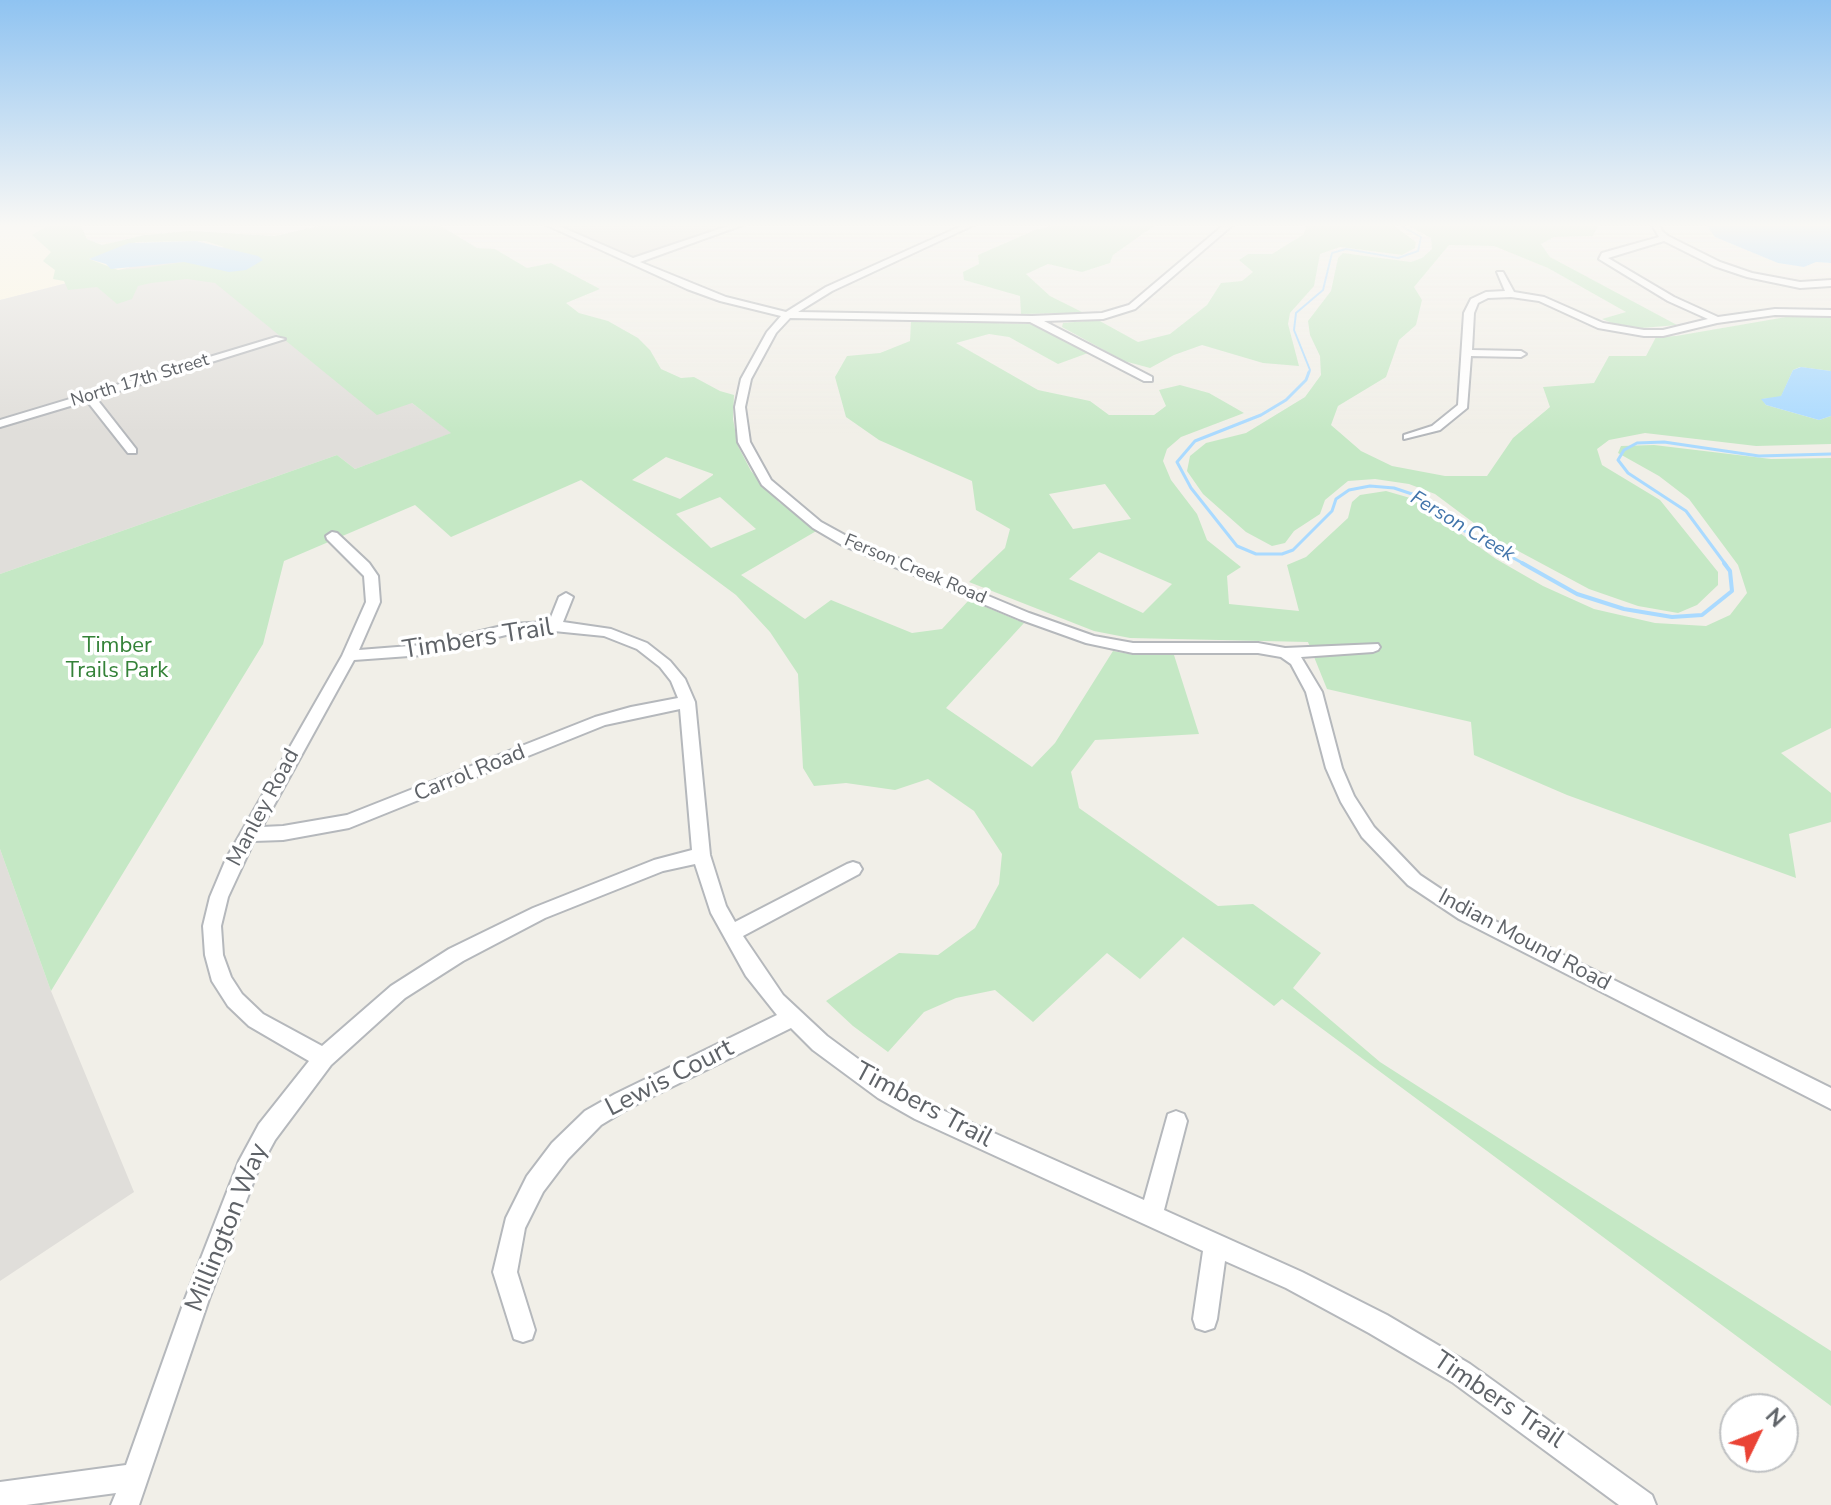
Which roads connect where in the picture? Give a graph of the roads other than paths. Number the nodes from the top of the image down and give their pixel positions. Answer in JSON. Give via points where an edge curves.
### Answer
{"nodes":[{"id":1,"x":709,"y":293,"type":"edge"},
{"id":2,"x":825,"y":293,"type":"edge"},
{"id":3,"x":1148,"y":293,"type":"edge"},
{"id":4,"x":1661,"y":293,"type":"edge"},
{"id":5,"x":1804,"y":293,"type":"edge"},
{"id":6,"x":1511,"y":294,"type":"joint"},
{"id":7,"x":1811,"y":310,"type":"junction"},
{"id":8,"x":1831,"y":313,"type":"edge"},
{"id":9,"x":787,"y":315,"type":"junction"},
{"id":10,"x":1032,"y":319,"type":"junction"},
{"id":11,"x":1717,"y":320,"type":"junction"},
{"id":12,"x":280,"y":339,"type":"dead end"},
{"id":13,"x":1468,"y":353,"type":"junction"},
{"id":14,"x":1521,"y":354,"type":"dead end"},
{"id":15,"x":1148,"y":379,"type":"dead end"},
{"id":16,"x":89,"y":397,"type":"junction"},
{"id":17,"x":0,"y":424,"type":"edge"},
{"id":18,"x":1408,"y":437,"type":"dead end"},
{"id":19,"x":132,"y":451,"type":"dead end"},
{"id":20,"x":332,"y":536,"type":"dead end"},
{"id":21,"x":566,"y":597,"type":"dead end"},
{"id":22,"x":554,"y":626,"type":"junction"},
{"id":23,"x":1373,"y":647,"type":"dead end"},
{"id":24,"x":1285,"y":653,"type":"junction"},
{"id":25,"x":349,"y":656,"type":"junction"},
{"id":26,"x":687,"y":702,"type":"junction"},
{"id":27,"x":249,"y":834,"type":"junction"},
{"id":28,"x":701,"y":855,"type":"junction"},
{"id":29,"x":853,"y":869,"type":"dead end"},
{"id":30,"x":731,"y":933,"type":"junction"},
{"id":31,"x":792,"y":1018,"type":"junction"},
{"id":32,"x":324,"y":1058,"type":"junction"},
{"id":33,"x":1831,"y":1099,"type":"edge"},
{"id":34,"x":1176,"y":1121,"type":"dead end"},
{"id":35,"x":1151,"y":1216,"type":"junction"},
{"id":36,"x":1216,"y":1245,"type":"junction"},
{"id":37,"x":1205,"y":1319,"type":"dead end"},
{"id":38,"x":523,"y":1330,"type":"dead end"},
{"id":39,"x":135,"y":1477,"type":"junction"},
{"id":40,"x":0,"y":1495,"type":"edge"},
{"id":41,"x":125,"y":1505,"type":"edge"},
{"id":42,"x":1642,"y":1505,"type":"edge"}],
"edges":[{"from":1,"to":9,"type":"street"},
{"from":2,"to":9,"type":"street","name":"Ferson Creek Road"},
{"from":3,"to":10,"type":"street","via":[[1132,307],[1103,316]]},
{"from":4,"to":11,"type":"street"},
{"from":5,"to":7,"type":"street"},
{"from":6,"to":11,"type":"street","via":[[1541,299],[1625,331],[1663,333]]},
{"from":6,"to":13,"type":"street","via":[[1474,301]]},
{"from":7,"to":8,"type":"street"},
{"from":7,"to":11,"type":"street"},
{"from":9,"to":10,"type":"street"},
{"from":9,"to":24,"type":"street","name":"Ferson Creek Road","via":[[766,340],[746,379],[741,430],[766,482],[817,525],[876,556],[1091,640],[1133,648],[1258,648]]},
{"from":10,"to":15,"type":"street"},
{"from":12,"to":16,"type":"street","name":"North 17th Street"},
{"from":13,"to":14,"type":"street"},
{"from":13,"to":18,"type":"street","via":[[1466,393],[1458,413],[1436,428]]},
{"from":16,"to":17,"type":"street","name":"North 17th Street"},
{"from":16,"to":19,"type":"street"},
{"from":20,"to":25,"type":"street","name":"Manley Road","via":[[364,566],[373,586],[373,602]]},
{"from":21,"to":22,"type":"street"},
{"from":22,"to":25,"type":"street","name":"Timbers Trail","via":[[510,629],[423,650]]},
{"from":22,"to":26,"type":"street","name":"Timbers Trail","via":[[606,632],[642,646],[672,671]]},
{"from":23,"to":24,"type":"street","name":"Ferson Creek Road"},
{"from":24,"to":33,"type":"street","name":"Indian Mound Road","via":[[1310,682],[1347,798],[1368,832],[1414,880],[1465,914]]},
{"from":25,"to":27,"type":"street","name":"Manley Road"},
{"from":26,"to":27,"type":"street","name":"Carrol Road","via":[[600,721],[349,821]]},
{"from":26,"to":28,"type":"street","name":"Timbers Trail"},
{"from":27,"to":32,"type":"street","name":"Manley Road","via":[[219,897],[212,926],[218,968],[235,1000],[256,1020]]},
{"from":28,"to":30,"type":"street","name":"Timbers Trail","via":[[717,908]]},
{"from":28,"to":32,"type":"street","name":"Millington Way","via":[[660,865],[539,913],[456,955],[398,992]]},
{"from":29,"to":30,"type":"street"},
{"from":30,"to":31,"type":"street","name":"Timbers Trail"},
{"from":31,"to":35,"type":"street","name":"Timbers Trail","via":[[849,1067],[910,1105]]},
{"from":31,"to":38,"type":"street","name":"Lewis Court","via":[[622,1101],[593,1118],[560,1151],[535,1184],[514,1226],[505,1272]]},
{"from":32,"to":39,"type":"street","name":"Millington Way","via":[[267,1132],[247,1169]]},
{"from":34,"to":35,"type":"street"},
{"from":35,"to":36,"type":"street","name":"Timbers Trail"},
{"from":36,"to":37,"type":"street"},
{"from":36,"to":42,"type":"street","name":"Timbers Trail","via":[[1294,1280],[1461,1373]]},
{"from":39,"to":40,"type":"street"},
{"from":39,"to":41,"type":"street","name":"Millington Way"}]}
